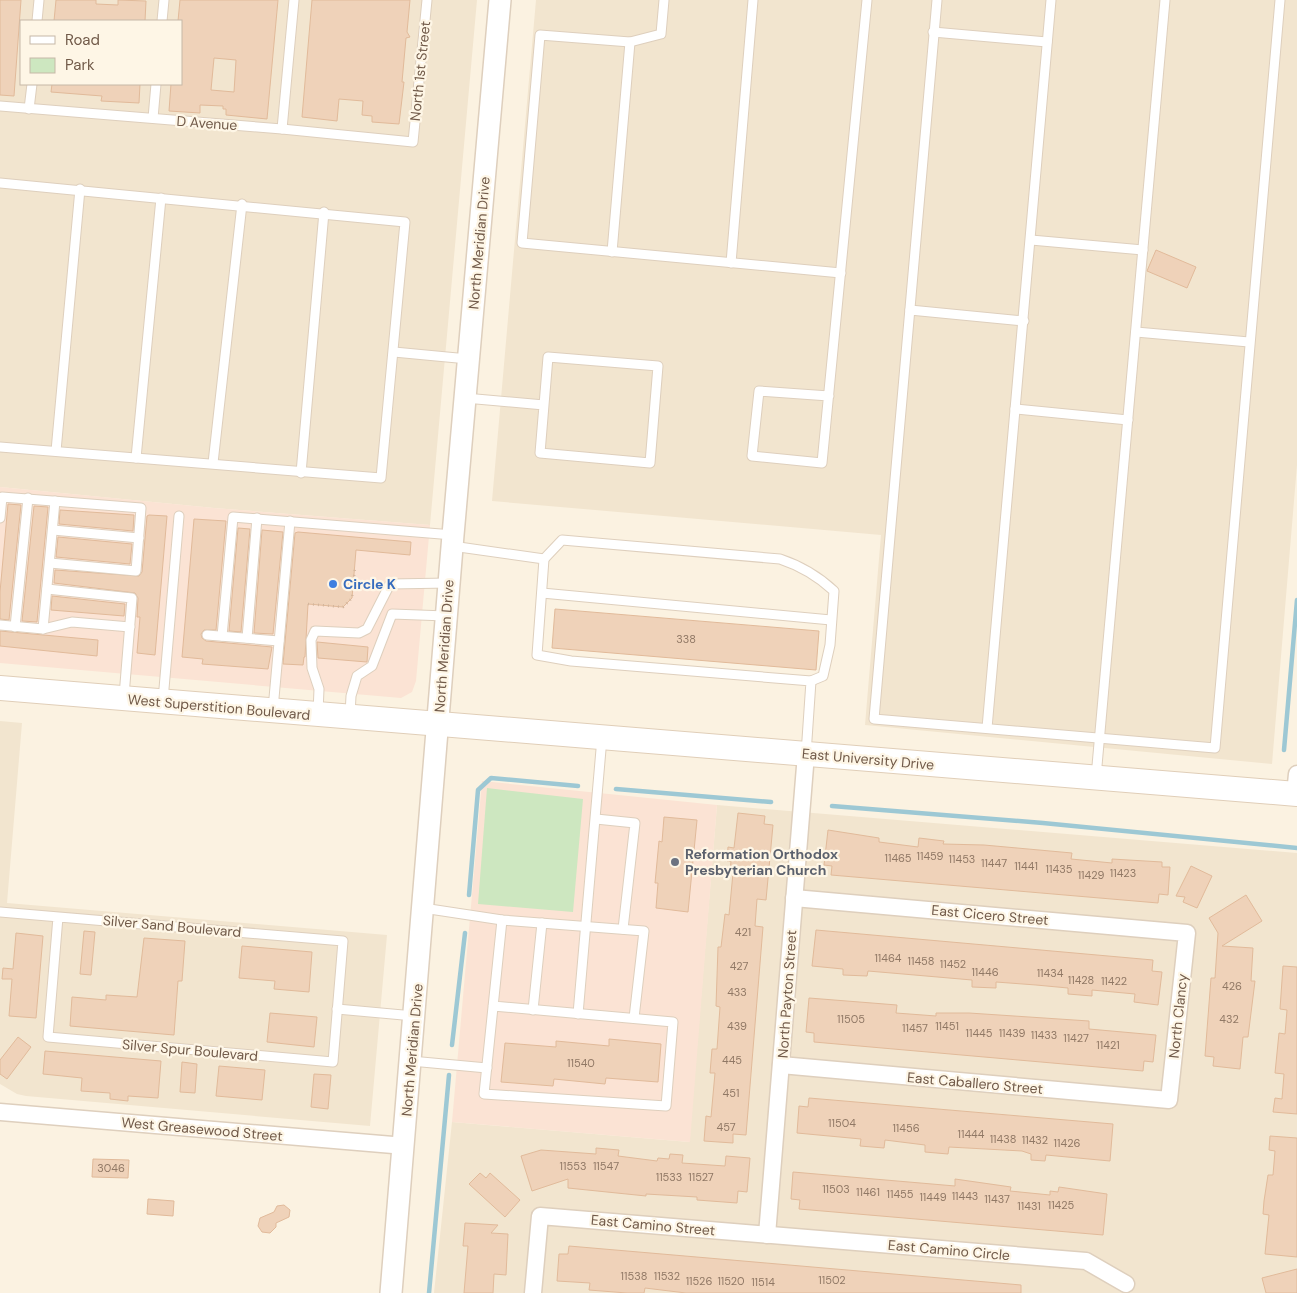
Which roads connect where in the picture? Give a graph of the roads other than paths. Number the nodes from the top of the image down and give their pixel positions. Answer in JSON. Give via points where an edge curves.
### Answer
{"nodes":[{"id":1,"x":39,"y":0,"type":"edge"},
{"id":2,"x":164,"y":0,"type":"edge"},
{"id":3,"x":294,"y":0,"type":"edge"},
{"id":4,"x":427,"y":0,"type":"edge"},
{"id":5,"x":500,"y":0,"type":"edge"},
{"id":6,"x":664,"y":0,"type":"edge"},
{"id":7,"x":753,"y":0,"type":"edge"},
{"id":8,"x":867,"y":0,"type":"edge"},
{"id":9,"x":936,"y":0,"type":"edge"},
{"id":10,"x":1051,"y":0,"type":"edge"},
{"id":11,"x":1165,"y":0,"type":"edge"},
{"id":12,"x":1280,"y":0,"type":"edge"},
{"id":13,"x":37,"y":20,"type":"edge"},
{"id":14,"x":162,"y":20,"type":"edge"},
{"id":15,"x":934,"y":32,"type":"junction"},
{"id":16,"x":630,"y":42,"type":"junction"},
{"id":17,"x":1047,"y":42,"type":"junction"},
{"id":18,"x":32,"y":85,"type":"edge"},
{"id":19,"x":156,"y":85,"type":"edge"},
{"id":20,"x":0,"y":106,"type":"edge"},
{"id":21,"x":29,"y":109,"type":"junction"},
{"id":22,"x":153,"y":118,"type":"junction"},
{"id":23,"x":282,"y":128,"type":"junction"},
{"id":24,"x":414,"y":142,"type":"joint"},
{"id":25,"x":0,"y":183,"type":"edge"},
{"id":26,"x":80,"y":189,"type":"junction"},
{"id":27,"x":161,"y":198,"type":"junction"},
{"id":28,"x":242,"y":204,"type":"junction"},
{"id":29,"x":324,"y":212,"type":"junction"},
{"id":30,"x":1031,"y":240,"type":"junction"},
{"id":31,"x":1143,"y":250,"type":"junction"},
{"id":32,"x":612,"y":252,"type":"junction"},
{"id":33,"x":731,"y":263,"type":"junction"},
{"id":34,"x":841,"y":274,"type":"junction"},
{"id":35,"x":910,"y":310,"type":"junction"},
{"id":36,"x":1024,"y":321,"type":"junction"},
{"id":37,"x":1136,"y":332,"type":"junction"},
{"id":38,"x":1249,"y":342,"type":"junction"},
{"id":39,"x":394,"y":352,"type":"junction"},
{"id":40,"x":468,"y":359,"type":"junction"},
{"id":41,"x":829,"y":396,"type":"junction"},
{"id":42,"x":465,"y":398,"type":"junction"},
{"id":43,"x":544,"y":405,"type":"junction"},
{"id":44,"x":1015,"y":409,"type":"junction"},
{"id":45,"x":1128,"y":420,"type":"junction"},
{"id":46,"x":0,"y":447,"type":"edge"},
{"id":47,"x":56,"y":451,"type":"junction"},
{"id":48,"x":136,"y":458,"type":"junction"},
{"id":49,"x":213,"y":464,"type":"junction"},
{"id":50,"x":301,"y":473,"type":"junction"},
{"id":51,"x":28,"y":498,"type":"junction"},
{"id":52,"x":55,"y":501,"type":"junction"},
{"id":53,"x":179,"y":516,"type":"dead end"},
{"id":54,"x":0,"y":518,"type":"edge"},
{"id":55,"x":257,"y":518,"type":"junction"},
{"id":56,"x":290,"y":521,"type":"junction"},
{"id":57,"x":53,"y":530,"type":"junction"},
{"id":58,"x":139,"y":538,"type":"junction"},
{"id":59,"x":453,"y":540,"type":"junction"},
{"id":60,"x":544,"y":559,"type":"junction"},
{"id":61,"x":50,"y":563,"type":"junction"},
{"id":62,"x":449,"y":583,"type":"junction"},
{"id":63,"x":47,"y":589,"type":"junction"},
{"id":64,"x":542,"y":593,"type":"junction"},
{"id":65,"x":447,"y":616,"type":"junction"},
{"id":66,"x":831,"y":620,"type":"junction"},
{"id":67,"x":0,"y":625,"type":"edge"},
{"id":68,"x":15,"y":627,"type":"junction"},
{"id":69,"x":130,"y":628,"type":"junction"},
{"id":70,"x":43,"y":629,"type":"junction"},
{"id":71,"x":207,"y":635,"type":"dead end"},
{"id":72,"x":222,"y":636,"type":"junction"},
{"id":73,"x":247,"y":638,"type":"junction"},
{"id":74,"x":279,"y":641,"type":"junction"},
{"id":75,"x":811,"y":681,"type":"junction"},
{"id":76,"x":0,"y":688,"type":"edge"},
{"id":77,"x":124,"y":699,"type":"junction"},
{"id":78,"x":163,"y":702,"type":"junction"},
{"id":79,"x":273,"y":712,"type":"junction"},
{"id":80,"x":317,"y":716,"type":"junction"},
{"id":81,"x":350,"y":718,"type":"junction"},
{"id":82,"x":438,"y":725,"type":"junction"},
{"id":83,"x":987,"y":728,"type":"junction"},
{"id":84,"x":602,"y":738,"type":"junction"},
{"id":85,"x":1101,"y":739,"type":"junction"},
{"id":86,"x":806,"y":754,"type":"junction"},
{"id":87,"x":1096,"y":777,"type":"junction"},
{"id":88,"x":1296,"y":787,"type":"edge"},
{"id":89,"x":596,"y":819,"type":"junction"},
{"id":90,"x":794,"y":898,"type":"junction"},
{"id":91,"x":424,"y":908,"type":"junction"},
{"id":92,"x":0,"y":912,"type":"edge"},
{"id":93,"x":58,"y":917,"type":"junction"},
{"id":94,"x":502,"y":920,"type":"junction"},
{"id":95,"x":542,"y":922,"type":"junction"},
{"id":96,"x":587,"y":926,"type":"junction"},
{"id":97,"x":623,"y":929,"type":"junction"},
{"id":98,"x":1187,"y":932,"type":"joint"},
{"id":99,"x":493,"y":1006,"type":"junction"},
{"id":100,"x":337,"y":1009,"type":"junction"},
{"id":101,"x":533,"y":1010,"type":"junction"},
{"id":102,"x":578,"y":1014,"type":"junction"},
{"id":103,"x":415,"y":1016,"type":"junction"},
{"id":104,"x":634,"y":1018,"type":"junction"},
{"id":105,"x":411,"y":1060,"type":"junction"},
{"id":106,"x":781,"y":1065,"type":"junction"},
{"id":107,"x":487,"y":1068,"type":"junction"},
{"id":108,"x":1170,"y":1100,"type":"joint"},
{"id":109,"x":0,"y":1112,"type":"edge"},
{"id":110,"x":405,"y":1146,"type":"junction"},
{"id":111,"x":767,"y":1235,"type":"junction"},
{"id":112,"x":1126,"y":1284,"type":"dead end"},
{"id":113,"x":392,"y":1293,"type":"edge"},
{"id":114,"x":533,"y":1293,"type":"edge"}],
"edges":[{"from":1,"to":13,"type":"lane"},
{"from":2,"to":14,"type":"lane"},
{"from":3,"to":23,"type":"lane"},
{"from":4,"to":24,"type":"lane","name":"North 1st Street"},
{"from":5,"to":40,"type":"street","name":"North Meridian Drive"},
{"from":6,"to":16,"type":"lane","via":[[661,34]]},
{"from":7,"to":33,"type":"lane"},
{"from":8,"to":34,"type":"lane"},
{"from":9,"to":15,"type":"lane"},
{"from":10,"to":17,"type":"lane"},
{"from":11,"to":31,"type":"lane"},
{"from":12,"to":38,"type":"lane"},
{"from":15,"to":17,"type":"lane"},
{"from":15,"to":35,"type":"lane"},
{"from":16,"to":32,"type":"lane"},
{"from":16,"to":32,"type":"lane","via":[[540,35],[522,244]]},
{"from":17,"to":30,"type":"lane"},
{"from":18,"to":21,"type":"lane"},
{"from":19,"to":22,"type":"lane"},
{"from":20,"to":21,"type":"lane","name":"D Avenue"},
{"from":21,"to":22,"type":"lane","name":"D Avenue"},
{"from":22,"to":23,"type":"lane","name":"D Avenue"},
{"from":23,"to":24,"type":"lane","name":"D Avenue"},
{"from":25,"to":26,"type":"lane"},
{"from":26,"to":27,"type":"lane"},
{"from":26,"to":47,"type":"lane"},
{"from":27,"to":28,"type":"lane"},
{"from":27,"to":48,"type":"lane"},
{"from":28,"to":29,"type":"lane"},
{"from":28,"to":49,"type":"lane"},
{"from":29,"to":39,"type":"lane","via":[[406,222]]},
{"from":29,"to":50,"type":"lane"},
{"from":30,"to":31,"type":"lane"},
{"from":30,"to":36,"type":"lane"},
{"from":31,"to":37,"type":"lane"},
{"from":32,"to":33,"type":"lane"},
{"from":33,"to":34,"type":"lane"},
{"from":34,"to":41,"type":"lane"},
{"from":35,"to":36,"type":"lane"},
{"from":35,"to":83,"type":"lane","via":[[874,718]]},
{"from":36,"to":44,"type":"lane"},
{"from":37,"to":38,"type":"lane"},
{"from":37,"to":45,"type":"lane"},
{"from":38,"to":85,"type":"lane","via":[[1215,748]]},
{"from":39,"to":40,"type":"lane"},
{"from":39,"to":50,"type":"lane","via":[[381,478]]},
{"from":40,"to":42,"type":"street","name":"North Meridian Drive"},
{"from":41,"to":41,"type":"lane","via":[[759,391],[752,456],[822,463]]},
{"from":42,"to":43,"type":"lane"},
{"from":42,"to":59,"type":"street","name":"North Meridian Drive"},
{"from":43,"to":43,"type":"lane","via":[[540,453],[650,462],[658,366],[548,356]]},
{"from":44,"to":45,"type":"lane"},
{"from":44,"to":83,"type":"lane"},
{"from":45,"to":85,"type":"lane"},
{"from":46,"to":47,"type":"lane"},
{"from":47,"to":48,"type":"lane"},
{"from":48,"to":49,"type":"lane"},
{"from":49,"to":50,"type":"lane"},
{"from":51,"to":52,"type":"lane"},
{"from":51,"to":54,"type":"lane","via":[[2,497]]},
{"from":51,"to":68,"type":"lane"},
{"from":52,"to":57,"type":"lane"},
{"from":52,"to":58,"type":"lane","via":[[142,508]]},
{"from":53,"to":78,"type":"lane"},
{"from":55,"to":56,"type":"lane"},
{"from":55,"to":72,"type":"lane","via":[[233,516]]},
{"from":55,"to":73,"type":"lane"},
{"from":56,"to":59,"type":"lane"},
{"from":56,"to":74,"type":"lane"},
{"from":57,"to":58,"type":"lane"},
{"from":57,"to":61,"type":"lane"},
{"from":58,"to":61,"type":"lane","via":[[136,571]]},
{"from":59,"to":60,"type":"lane"},
{"from":59,"to":62,"type":"street","name":"North Meridian Drive"},
{"from":60,"to":64,"type":"lane"},
{"from":60,"to":66,"type":"lane","via":[[562,540],[780,559],[822,579],[834,591]]},
{"from":61,"to":63,"type":"lane"},
{"from":62,"to":65,"type":"street","name":"North Meridian Drive"},
{"from":62,"to":80,"type":"lane","via":[[390,584],[367,629],[359,633],[315,631],[310,640],[312,668],[319,689]]},
{"from":63,"to":69,"type":"lane","via":[[132,598]]},
{"from":63,"to":70,"type":"lane"},
{"from":64,"to":66,"type":"lane"},
{"from":64,"to":75,"type":"lane","via":[[537,655],[571,661]]},
{"from":65,"to":81,"type":"lane","via":[[392,614],[372,666],[358,676],[351,696]]},
{"from":65,"to":82,"type":"street","name":"North Meridian Drive"},
{"from":66,"to":75,"type":"lane","via":[[830,645],[823,676]]},
{"from":67,"to":68,"type":"lane"},
{"from":68,"to":70,"type":"lane"},
{"from":69,"to":70,"type":"lane","via":[[72,622]]},
{"from":69,"to":77,"type":"lane"},
{"from":71,"to":72,"type":"lane"},
{"from":72,"to":73,"type":"lane"},
{"from":73,"to":74,"type":"lane"},
{"from":74,"to":79,"type":"lane"},
{"from":75,"to":86,"type":"lane"},
{"from":76,"to":77,"type":"main road","name":"West Superstition Boulevard"},
{"from":77,"to":78,"type":"main road","name":"West Superstition Boulevard"},
{"from":78,"to":79,"type":"main road","name":"West Superstition Boulevard"},
{"from":79,"to":80,"type":"main road","name":"West Superstition Boulevard"},
{"from":80,"to":81,"type":"main road","name":"West Superstition Boulevard"},
{"from":81,"to":82,"type":"main road","name":"West Superstition Boulevard"},
{"from":82,"to":84,"type":"main road","name":"East University Drive"},
{"from":82,"to":91,"type":"street","name":"North Meridian Drive"},
{"from":83,"to":85,"type":"lane"},
{"from":84,"to":86,"type":"main road","name":"East University Drive"},
{"from":84,"to":89,"type":"lane"},
{"from":85,"to":87,"type":"lane"},
{"from":86,"to":87,"type":"main road","name":"East University Drive"},
{"from":86,"to":90,"type":"street","name":"North Payton Street"},
{"from":87,"to":88,"type":"main road","name":"East University Drive"},
{"from":89,"to":96,"type":"lane"},
{"from":89,"to":97,"type":"lane","via":[[635,822]]},
{"from":90,"to":98,"type":"street","name":"East Cicero Street"},
{"from":90,"to":106,"type":"street","name":"North Payton Street"},
{"from":91,"to":94,"type":"lane"},
{"from":91,"to":103,"type":"street","name":"North Meridian Drive"},
{"from":92,"to":93,"type":"lane","name":"Silver Sand Boulevard"},
{"from":93,"to":100,"type":"lane","name":"Silver Sand Boulevard","via":[[343,941]]},
{"from":93,"to":100,"type":"lane","name":"Silver Spur Boulevard","via":[[48,1037],[333,1062]]},
{"from":94,"to":95,"type":"lane"},
{"from":94,"to":99,"type":"lane"},
{"from":95,"to":96,"type":"lane"},
{"from":95,"to":101,"type":"lane"},
{"from":96,"to":97,"type":"lane"},
{"from":96,"to":102,"type":"lane"},
{"from":97,"to":104,"type":"lane","via":[[644,931]]},
{"from":98,"to":108,"type":"street","name":"North Clancy"},
{"from":99,"to":101,"type":"lane"},
{"from":99,"to":107,"type":"lane"},
{"from":100,"to":103,"type":"lane"},
{"from":101,"to":102,"type":"lane"},
{"from":102,"to":104,"type":"lane"},
{"from":103,"to":105,"type":"street","name":"North Meridian Drive"},
{"from":104,"to":107,"type":"lane","via":[[673,1022],[666,1106],[484,1094]]},
{"from":105,"to":107,"type":"lane"},
{"from":105,"to":110,"type":"street","name":"North Meridian Drive"},
{"from":106,"to":108,"type":"street","name":"East Caballero Street"},
{"from":106,"to":111,"type":"street","name":"North Payton Street"},
{"from":109,"to":110,"type":"street","name":"West Greasewood Street"},
{"from":110,"to":113,"type":"street","name":"North Meridian Drive"},
{"from":111,"to":112,"type":"street","name":"East Camino Circle","via":[[1086,1261]]},
{"from":111,"to":114,"type":"street","name":"East Camino Street","via":[[540,1216]]}]}
